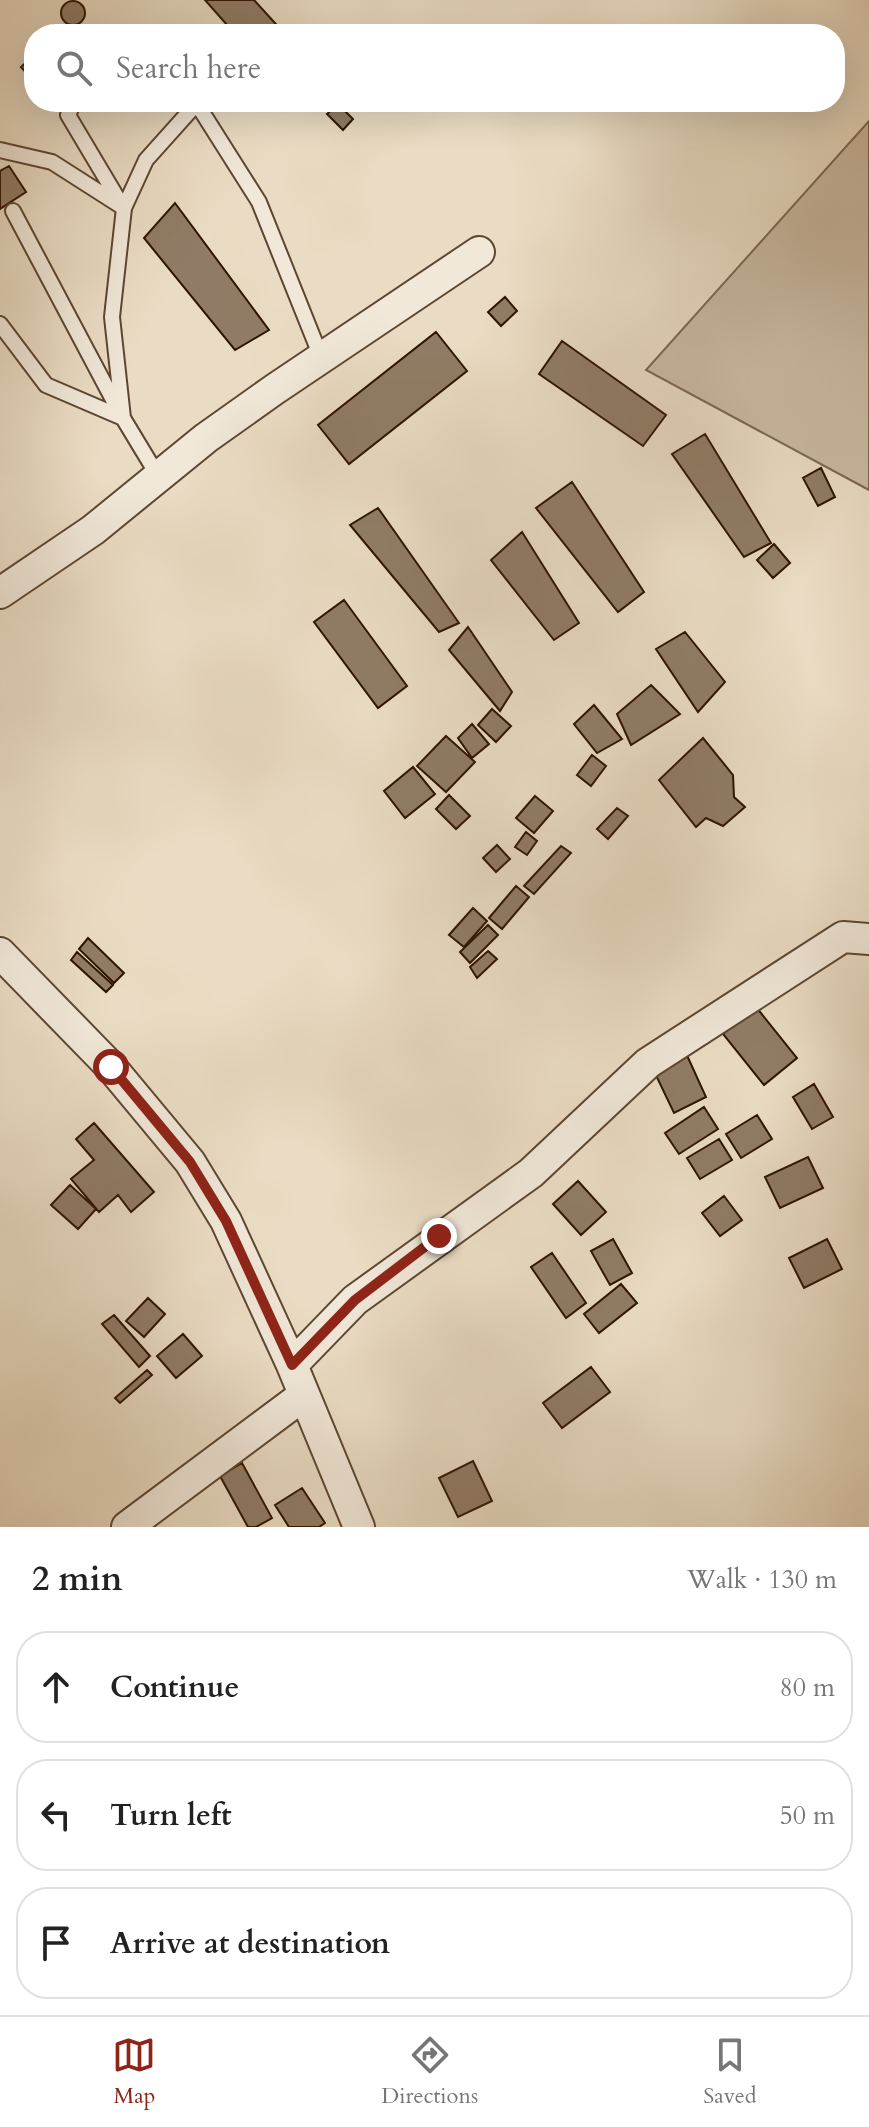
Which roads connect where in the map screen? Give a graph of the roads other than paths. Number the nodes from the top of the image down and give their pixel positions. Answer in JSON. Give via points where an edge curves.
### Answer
{"nodes":[{"id":1,"x":69,"y":112,"type":"edge"},
{"id":2,"x":189,"y":112,"type":"edge"},
{"id":3,"x":203,"y":112,"type":"edge"},
{"id":4,"x":0,"y":150,"type":"edge"},
{"id":5,"x":124,"y":208,"type":"junction"},
{"id":6,"x":13,"y":211,"type":"dead end"},
{"id":7,"x":479,"y":252,"type":"dead end"},
{"id":8,"x":0,"y":324,"type":"edge"},
{"id":9,"x":321,"y":357,"type":"junction"},
{"id":10,"x":123,"y":418,"type":"junction"},
{"id":11,"x":158,"y":476,"type":"junction"},
{"id":12,"x":0,"y":593,"type":"edge"},
{"id":13,"x":869,"y":939,"type":"edge"},
{"id":14,"x":0,"y":953,"type":"edge"},
{"id":15,"x":292,"y":1365,"type":"junction"},
{"id":16,"x":304,"y":1395,"type":"junction"},
{"id":17,"x":127,"y":1527,"type":"edge"},
{"id":18,"x":359,"y":1527,"type":"edge"}],
"edges":[{"from":1,"to":5,"type":"lane"},
{"from":2,"to":5,"type":"lane","via":[[146,160]]},
{"from":3,"to":9,"type":"lane","via":[[259,202]]},
{"from":4,"to":5,"type":"lane","via":[[52,162]]},
{"from":5,"to":10,"type":"lane","via":[[112,317]]},
{"from":6,"to":10,"type":"lane"},
{"from":7,"to":9,"type":"street"},
{"from":8,"to":10,"type":"lane","via":[[46,385]]},
{"from":9,"to":11,"type":"street"},
{"from":10,"to":11,"type":"lane"},
{"from":11,"to":12,"type":"street","via":[[93,530]]},
{"from":13,"to":15,"type":"street","via":[[843,937],[648,1063],[531,1173],[355,1300]]},
{"from":14,"to":15,"type":"street","via":[[111,1067],[190,1162],[226,1221]]},
{"from":15,"to":16,"type":"street"},
{"from":16,"to":17,"type":"street"},
{"from":16,"to":18,"type":"street"}]}
